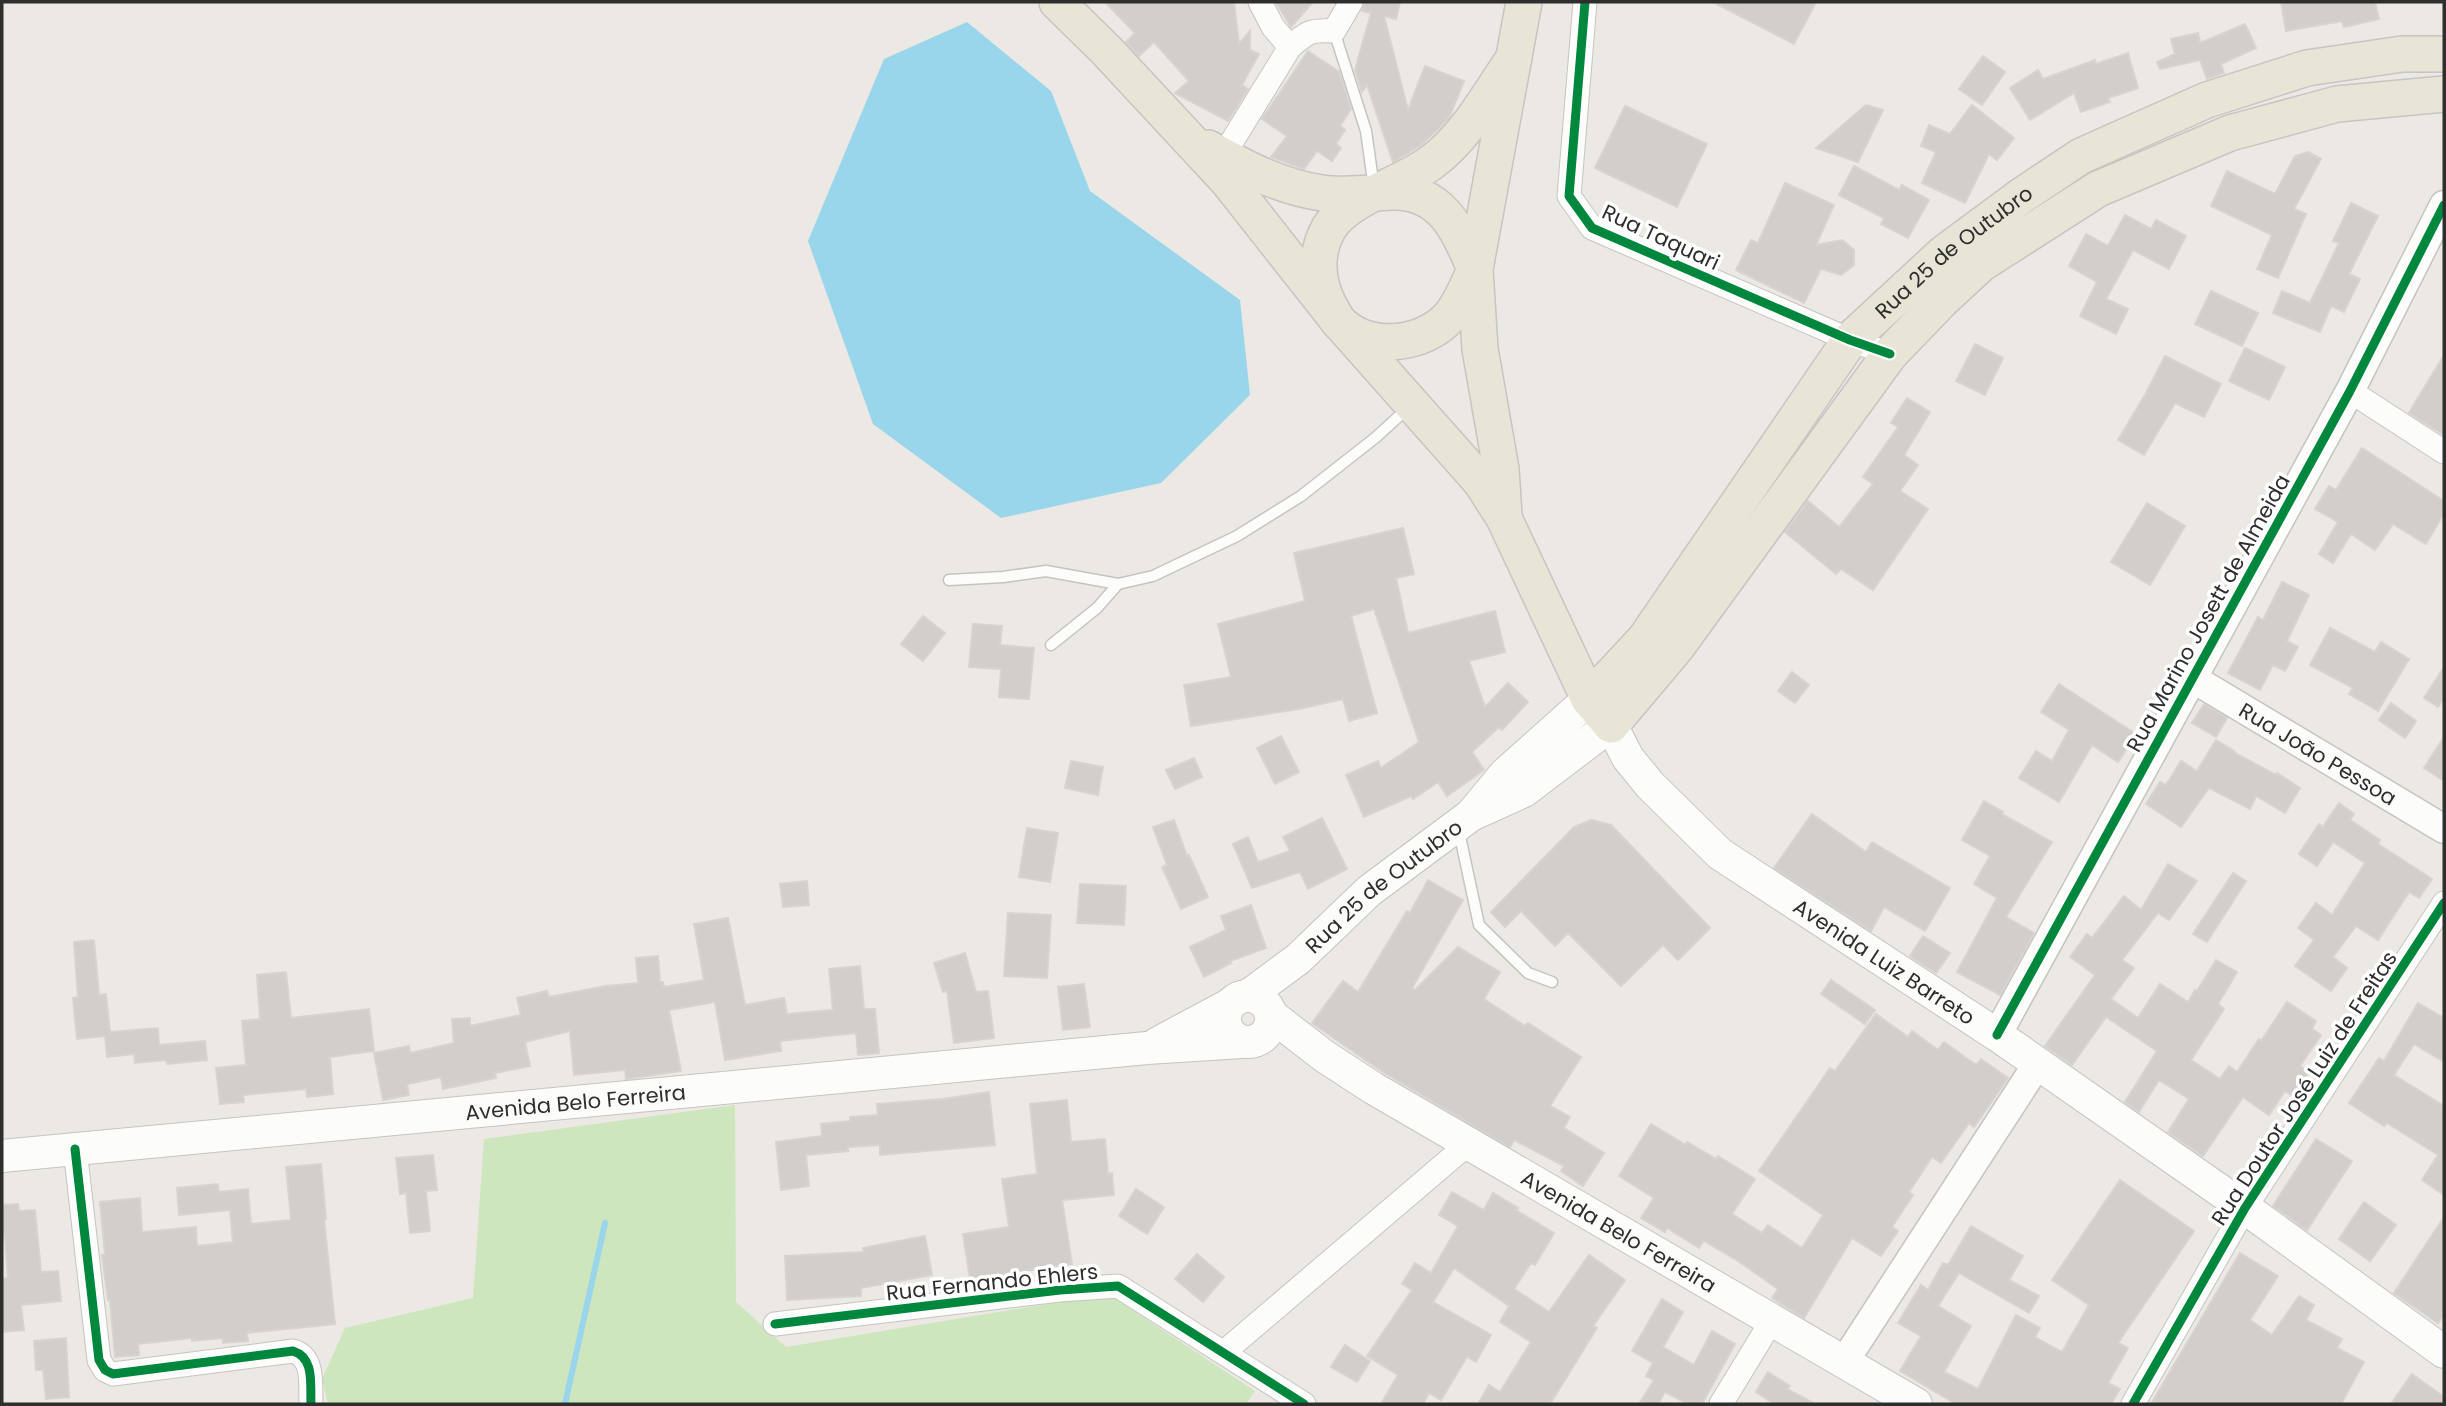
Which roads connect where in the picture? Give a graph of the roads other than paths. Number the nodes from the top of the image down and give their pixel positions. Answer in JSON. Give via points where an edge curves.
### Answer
{"nodes":[{"id":1,"x":1057,"y":2,"type":"edge"},
{"id":2,"x":1260,"y":2,"type":"edge"},
{"id":3,"x":1351,"y":2,"type":"edge"},
{"id":4,"x":1524,"y":2,"type":"edge"},
{"id":5,"x":1585,"y":2,"type":"edge"},
{"id":6,"x":1334,"y":31,"type":"junction"},
{"id":7,"x":1290,"y":47,"type":"junction"},
{"id":8,"x":2444,"y":54,"type":"edge"},
{"id":9,"x":1514,"y":58,"type":"junction"},
{"id":10,"x":2444,"y":94,"type":"edge"},
{"id":11,"x":1187,"y":136,"type":"junction"},
{"id":12,"x":1223,"y":156,"type":"junction"},
{"id":13,"x":2081,"y":156,"type":"junction"},
{"id":14,"x":2098,"y":189,"type":"junction"},
{"id":15,"x":1375,"y":194,"type":"junction"},
{"id":16,"x":2444,"y":205,"type":"edge"},
{"id":17,"x":1475,"y":269,"type":"junction"},
{"id":18,"x":1339,"y":322,"type":"junction"},
{"id":19,"x":1850,"y":340,"type":"junction"},
{"id":20,"x":1890,"y":354,"type":"junction"},
{"id":21,"x":2350,"y":391,"type":"junction"},
{"id":22,"x":1413,"y":404,"type":"junction"},
{"id":23,"x":2444,"y":452,"type":"edge"},
{"id":24,"x":1504,"y":519,"type":"junction"},
{"id":25,"x":949,"y":580,"type":"dead end"},
{"id":26,"x":1118,"y":584,"type":"junction"},
{"id":27,"x":1051,"y":645,"type":"dead end"},
{"id":28,"x":2192,"y":678,"type":"junction"},
{"id":29,"x":1600,"y":712,"type":"junction"},
{"id":30,"x":1464,"y":820,"type":"junction"},
{"id":31,"x":2444,"y":829,"type":"edge"},
{"id":32,"x":2444,"y":903,"type":"edge"},
{"id":33,"x":1552,"y":982,"type":"dead end"},
{"id":34,"x":1253,"y":1018,"type":"junction"},
{"id":35,"x":1997,"y":1035,"type":"junction"},
{"id":36,"x":2038,"y":1063,"type":"junction"},
{"id":37,"x":1468,"y":1144,"type":"junction"},
{"id":38,"x":75,"y":1149,"type":"junction"},
{"id":39,"x":2,"y":1156,"type":"edge"},
{"id":40,"x":2245,"y":1208,"type":"junction"},
{"id":41,"x":1771,"y":1322,"type":"junction"},
{"id":42,"x":775,"y":1324,"type":"dead end"},
{"id":43,"x":1224,"y":1352,"type":"junction"},
{"id":44,"x":2444,"y":1352,"type":"edge"},
{"id":45,"x":1844,"y":1362,"type":"junction"},
{"id":46,"x":311,"y":1404,"type":"edge"},
{"id":47,"x":1304,"y":1404,"type":"edge"},
{"id":48,"x":1721,"y":1404,"type":"edge"},
{"id":49,"x":1916,"y":1404,"type":"edge"},
{"id":50,"x":2133,"y":1404,"type":"edge"}],
"edges":[{"from":1,"to":11,"type":"main road"},
{"from":2,"to":7,"type":"street"},
{"from":3,"to":6,"type":"street"},
{"from":4,"to":9,"type":"main road"},
{"from":5,"to":19,"type":"street","name":"Rua Taquari","via":[[1569,196],[1592,228]]},
{"from":6,"to":7,"type":"street","via":[[1315,30]]},
{"from":6,"to":15,"type":"lane","via":[[1366,131]]},
{"from":7,"to":12,"type":"street"},
{"from":8,"to":13,"type":"main road","name":"Rua 25 de Outubro","via":[[2402,54],[2307,68],[2207,100]]},
{"from":9,"to":15,"type":"main road","via":[[1455,142],[1431,163]]},
{"from":9,"to":17,"type":"main road"},
{"from":10,"to":14,"type":"main road","name":"Rua 25 de Outubro","via":[[2337,104],[2230,132]]},
{"from":11,"to":12,"type":"main road"},
{"from":11,"to":18,"type":"main road"},
{"from":12,"to":15,"type":"main road","via":[[1288,187],[1324,194]]},
{"from":13,"to":14,"type":"main road"},
{"from":13,"to":19,"type":"main road","name":"Rua 25 de Outubro","via":[[1944,253]]},
{"from":14,"to":20,"type":"main road","name":"Rua 25 de Outubro","via":[[1981,264]]},
{"from":15,"to":17,"type":"main road","via":[[1408,194],[1437,206],[1459,230]]},
{"from":15,"to":18,"type":"main road","via":[[1343,211],[1322,244],[1319,279]]},
{"from":16,"to":21,"type":"street","name":"Rua Marino Josett de Almeida"},
{"from":17,"to":18,"type":"main road","via":[[1450,316],[1421,337],[1404,342],[1372,339]]},
{"from":17,"to":24,"type":"main road","via":[[1480,349],[1501,469]]},
{"from":18,"to":22,"type":"main road","name":"Avenida Luiz Barreto"},
{"from":19,"to":20,"type":"street","name":"Rua Taquari"},
{"from":19,"to":29,"type":"main road","name":"Rua 25 de Outubro"},
{"from":20,"to":29,"type":"main road","name":"Rua 25 de Outubro","via":[[1676,648]]},
{"from":21,"to":23,"type":"street"},
{"from":21,"to":28,"type":"street","name":"Rua Marino Josett de Almeida"},
{"from":22,"to":24,"type":"main road","name":"Avenida Luiz Barreto","via":[[1481,482]]},
{"from":22,"to":26,"type":"lane","via":[[1301,496],[1237,536],[1153,576]]},
{"from":24,"to":29,"type":"main road","name":"Avenida Luiz Barreto"},
{"from":25,"to":26,"type":"lane","via":[[1046,571]]},
{"from":26,"to":27,"type":"lane","via":[[1097,608]]},
{"from":28,"to":31,"type":"street","name":"Rua João Pessoa"},
{"from":28,"to":35,"type":"street","name":"Rua Marino Josett de Almeida"},
{"from":29,"to":30,"type":"main road","name":"Rua 25 de Outubro","via":[[1505,774]]},
{"from":29,"to":35,"type":"main road","name":"Avenida Luiz Barreto","via":[[1643,776],[1720,854]]},
{"from":30,"to":33,"type":"lane","via":[[1479,925],[1528,973]]},
{"from":30,"to":34,"type":"main road","name":"Rua 25 de Outubro","via":[[1369,891],[1298,959]]},
{"from":32,"to":40,"type":"street","name":"Rua Doutor José Luiz de Freitas"},
{"from":34,"to":37,"type":"main road","name":"Avenida Belo Ferreira"},
{"from":34,"to":38,"type":"main road","name":"Avenida Belo Ferreira","via":[[1147,1048]]},
{"from":35,"to":36,"type":"main road","name":"Avenida Luiz Barreto"},
{"from":36,"to":40,"type":"main road","name":"Avenida Luiz Barreto"},
{"from":36,"to":45,"type":"street"},
{"from":37,"to":41,"type":"main road","name":"Avenida Belo Ferreira"},
{"from":37,"to":43,"type":"street"},
{"from":38,"to":39,"type":"main road","name":"Avenida Belo Ferreira"},
{"from":38,"to":46,"type":"street","via":[[99,1360],[104,1370],[113,1374],[293,1351],[308,1361]]},
{"from":40,"to":44,"type":"main road","name":"Avenida Luiz Barreto"},
{"from":40,"to":50,"type":"street","name":"Rua Doutor José Luiz de Freitas"},
{"from":41,"to":45,"type":"main road","name":"Avenida Belo Ferreira"},
{"from":41,"to":48,"type":"street"},
{"from":42,"to":43,"type":"street","name":"Rua Fernando Ehlers","via":[[1118,1286]]},
{"from":43,"to":47,"type":"street","name":"Rua Fernando Ehlers"},
{"from":45,"to":49,"type":"main road","name":"Avenida Belo Ferreira"}]}
